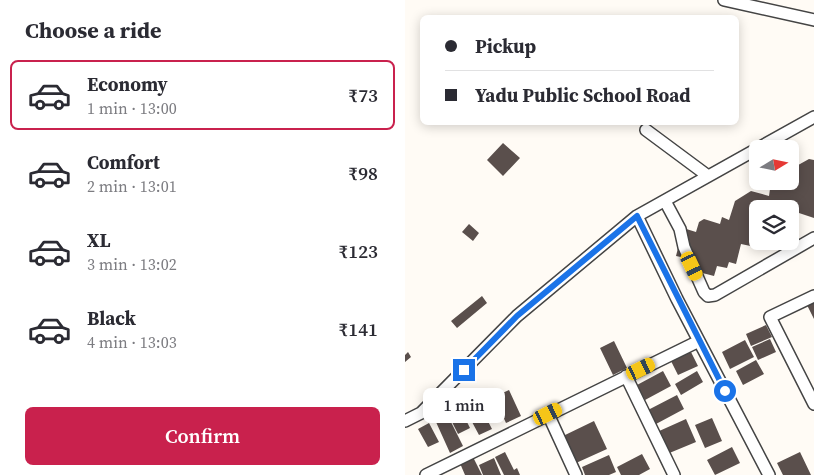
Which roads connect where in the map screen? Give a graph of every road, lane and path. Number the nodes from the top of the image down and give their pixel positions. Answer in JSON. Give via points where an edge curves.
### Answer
{"nodes":[{"id":1,"x":724,"y":0,"type":"edge"},
{"id":2,"x":814,"y":20,"type":"edge"},
{"id":3,"x":814,"y":117,"type":"edge"},
{"id":4,"x":647,"y":130,"type":"dead end"},
{"id":5,"x":708,"y":176,"type":"junction"},
{"id":6,"x":665,"y":201,"type":"junction"},
{"id":7,"x":637,"y":216,"type":"junction"},
{"id":8,"x":814,"y":238,"type":"edge"},
{"id":9,"x":814,"y":296,"type":"edge"},
{"id":10,"x":699,"y":341,"type":"junction"},
{"id":11,"x":626,"y":376,"type":"junction"},
{"id":12,"x":814,"y":404,"type":"edge"},
{"id":13,"x":548,"y":414,"type":"junction"},
{"id":14,"x":405,"y":421,"type":"edge"},
{"id":15,"x":426,"y":475,"type":"edge"},
{"id":16,"x":576,"y":475,"type":"edge"},
{"id":17,"x":674,"y":475,"type":"edge"},
{"id":18,"x":769,"y":475,"type":"edge"}],
"edges":[{"from":1,"to":2,"type":"street"},
{"from":3,"to":5,"type":"street"},
{"from":4,"to":5,"type":"street"},
{"from":5,"to":6,"type":"street"},
{"from":6,"to":7,"type":"street"},
{"from":6,"to":8,"type":"street","via":[[709,296]]},
{"from":7,"to":10,"type":"street"},
{"from":7,"to":14,"type":"street","via":[[517,316],[421,412]]},
{"from":9,"to":12,"type":"street","via":[[771,317]]},
{"from":10,"to":11,"type":"street"},
{"from":10,"to":18,"type":"street"},
{"from":11,"to":13,"type":"street"},
{"from":11,"to":17,"type":"street"},
{"from":13,"to":15,"type":"street"},
{"from":13,"to":16,"type":"street"}]}
